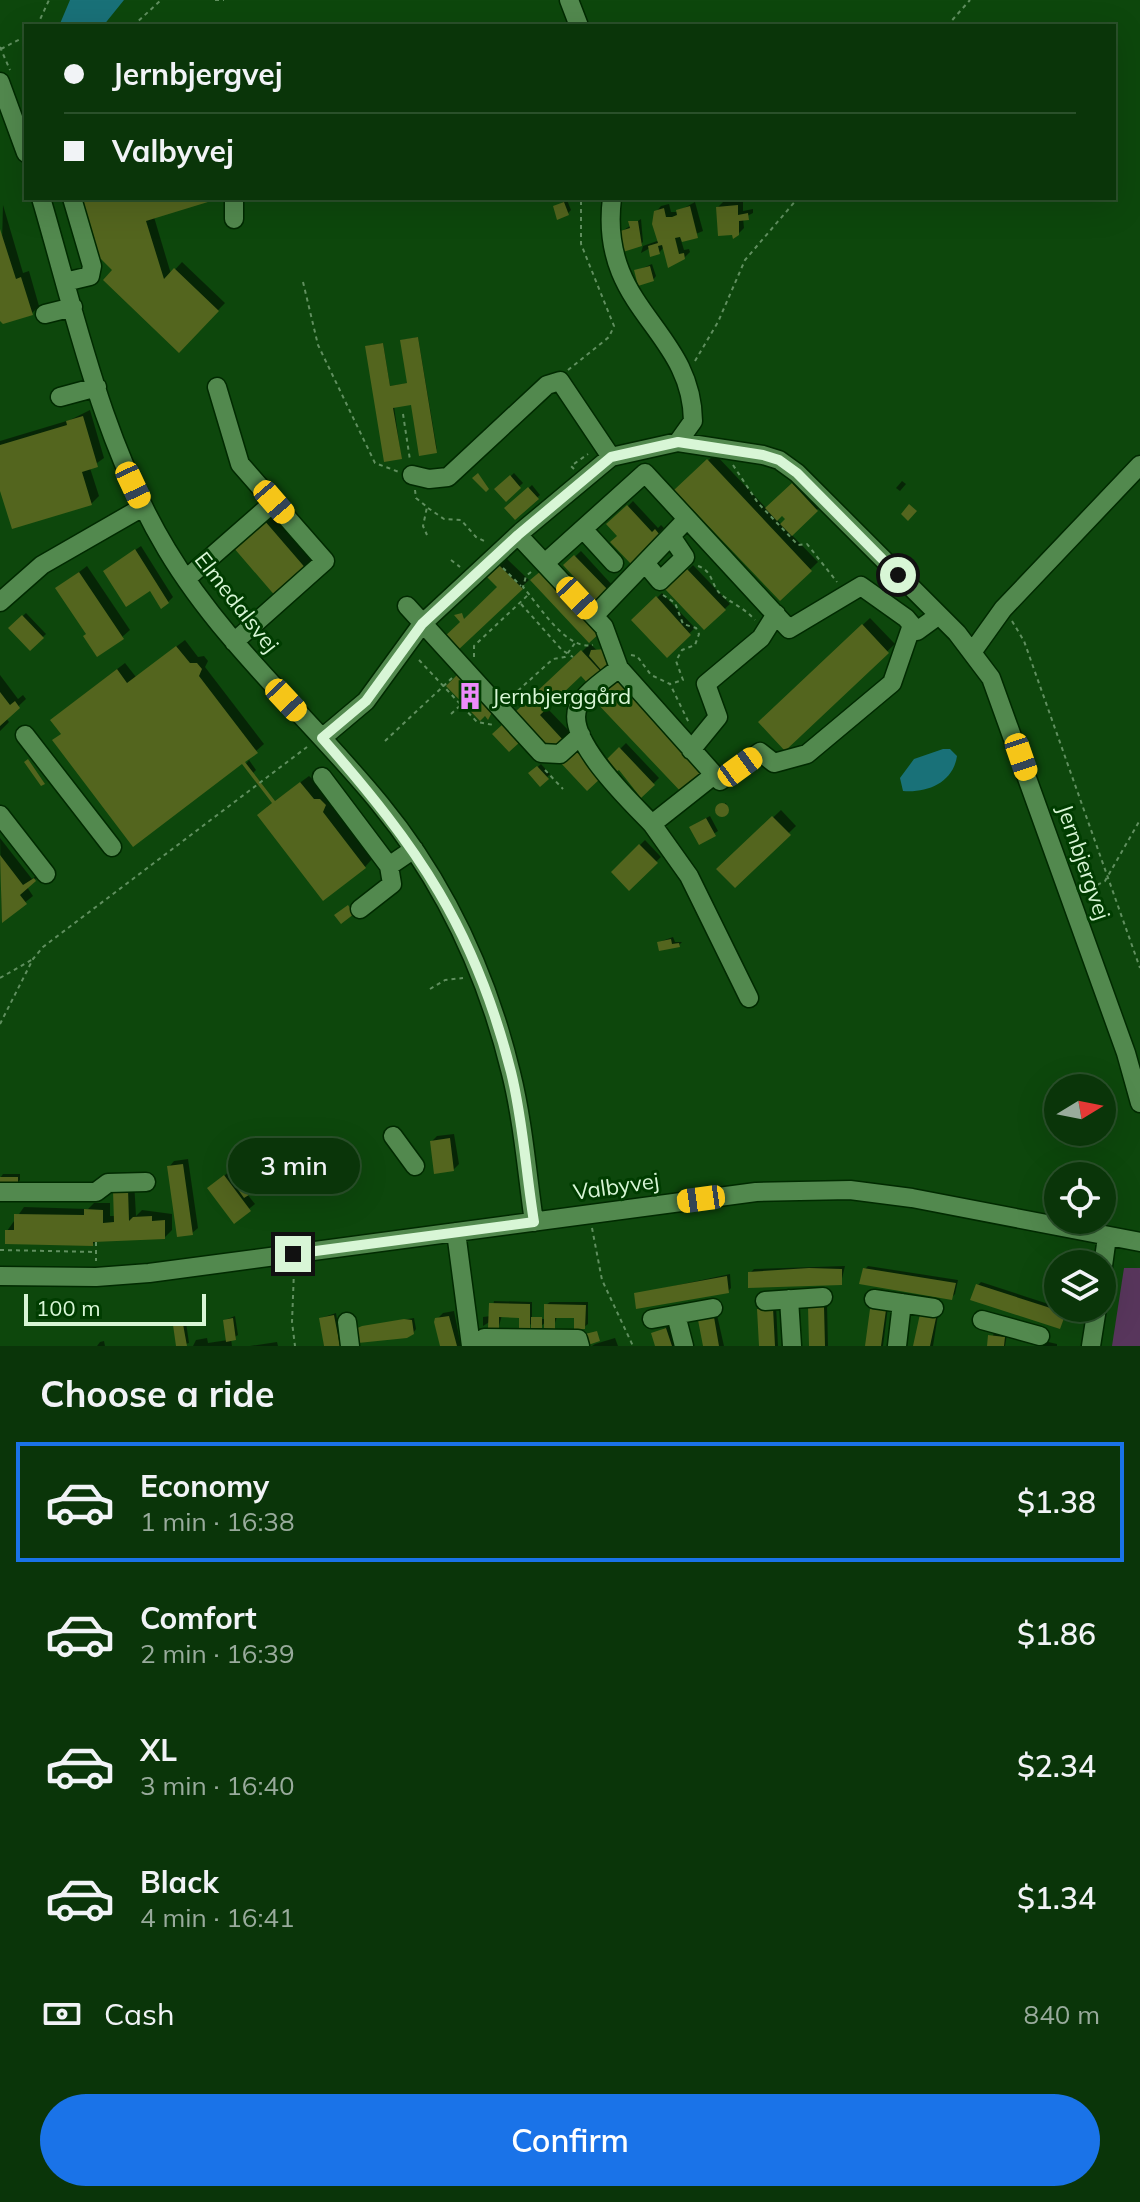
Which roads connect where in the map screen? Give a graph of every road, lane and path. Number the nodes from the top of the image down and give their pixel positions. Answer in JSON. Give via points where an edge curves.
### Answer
{"nodes":[{"id":1,"x":49,"y":0,"type":"edge"},
{"id":2,"x":161,"y":0,"type":"edge"},
{"id":3,"x":215,"y":0,"type":"edge"},
{"id":4,"x":224,"y":0,"type":"edge"},
{"id":5,"x":569,"y":0,"type":"edge"},
{"id":6,"x":970,"y":0,"type":"edge"},
{"id":7,"x":38,"y":24,"type":"edge"},
{"id":8,"x":135,"y":24,"type":"edge"},
{"id":9,"x":578,"y":24,"type":"edge"},
{"id":10,"x":949,"y":24,"type":"edge"},
{"id":11,"x":24,"y":37,"type":"edge"},
{"id":12,"x":0,"y":50,"type":"edge"},
{"id":13,"x":0,"y":82,"type":"edge"},
{"id":14,"x":24,"y":148,"type":"edge"},
{"id":15,"x":42,"y":200,"type":"edge"},
{"id":16,"x":73,"y":200,"type":"edge"},
{"id":17,"x":234,"y":200,"type":"edge"},
{"id":18,"x":581,"y":200,"type":"edge"},
{"id":19,"x":612,"y":200,"type":"edge"},
{"id":20,"x":796,"y":200,"type":"edge"},
{"id":21,"x":234,"y":219,"type":"dead end"},
{"id":22,"x":65,"y":282,"type":"junction"},
{"id":23,"x":303,"y":282,"type":"dead end"},
{"id":24,"x":73,"y":307,"type":"junction"},
{"id":25,"x":45,"y":314,"type":"dead end"},
{"id":26,"x":685,"y":370,"type":"junction"},
{"id":27,"x":560,"y":381,"type":"junction"},
{"id":28,"x":97,"y":387,"type":"junction"},
{"id":29,"x":217,"y":387,"type":"dead end"},
{"id":30,"x":60,"y":397,"type":"dead end"},
{"id":31,"x":693,"y":421,"type":"junction"},
{"id":32,"x":678,"y":442,"type":"junction"},
{"id":33,"x":714,"y":446,"type":"junction"},
{"id":34,"x":607,"y":450,"type":"junction"},
{"id":35,"x":1140,"y":465,"type":"edge"},
{"id":36,"x":571,"y":466,"type":"dead end"},
{"id":37,"x":412,"y":475,"type":"joint"},
{"id":38,"x":274,"y":502,"type":"junction"},
{"id":39,"x":143,"y":507,"type":"junction"},
{"id":40,"x":427,"y":507,"type":"dead end"},
{"id":41,"x":687,"y":519,"type":"junction"},
{"id":42,"x":583,"y":529,"type":"junction"},
{"id":43,"x":518,"y":535,"type":"junction"},
{"id":44,"x":671,"y":536,"type":"junction"},
{"id":45,"x":502,"y":549,"type":"junction"},
{"id":46,"x":685,"y":557,"type":"junction"},
{"id":47,"x":545,"y":563,"type":"junction"},
{"id":48,"x":614,"y":563,"type":"dead end"},
{"id":49,"x":645,"y":563,"type":"junction"},
{"id":50,"x":186,"y":579,"type":"junction"},
{"id":51,"x":660,"y":581,"type":"junction"},
{"id":52,"x":529,"y":594,"type":"junction"},
{"id":53,"x":846,"y":595,"type":"junction"},
{"id":54,"x":0,"y":602,"type":"edge"},
{"id":55,"x":520,"y":603,"type":"junction"},
{"id":56,"x":407,"y":606,"type":"dead end"},
{"id":57,"x":1001,"y":611,"type":"junction"},
{"id":58,"x":939,"y":615,"type":"junction"},
{"id":59,"x":594,"y":616,"type":"junction"},
{"id":60,"x":771,"y":622,"type":"junction"},
{"id":61,"x":422,"y":624,"type":"junction"},
{"id":62,"x":912,"y":625,"type":"junction"},
{"id":63,"x":234,"y":642,"type":"junction"},
{"id":64,"x":575,"y":643,"type":"junction"},
{"id":65,"x":973,"y":651,"type":"junction"},
{"id":66,"x":567,"y":654,"type":"junction"},
{"id":67,"x":614,"y":655,"type":"junction"},
{"id":68,"x":573,"y":657,"type":"dead end"},
{"id":69,"x":419,"y":660,"type":"dead end"},
{"id":70,"x":466,"y":672,"type":"junction"},
{"id":71,"x":670,"y":684,"type":"junction"},
{"id":72,"x":443,"y":686,"type":"junction"},
{"id":73,"x":492,"y":700,"type":"junction"},
{"id":74,"x":462,"y":704,"type":"junction"},
{"id":75,"x":451,"y":714,"type":"dead end"},
{"id":76,"x":509,"y":718,"type":"junction"},
{"id":77,"x":25,"y":735,"type":"dead end"},
{"id":78,"x":581,"y":735,"type":"junction"},
{"id":79,"x":322,"y":738,"type":"junction"},
{"id":80,"x":385,"y":741,"type":"dead end"},
{"id":81,"x":695,"y":745,"type":"junction"},
{"id":82,"x":549,"y":755,"type":"junction"},
{"id":83,"x":322,"y":777,"type":"dead end"},
{"id":84,"x":717,"y":778,"type":"junction"},
{"id":85,"x":563,"y":789,"type":"dead end"},
{"id":86,"x":0,"y":815,"type":"edge"},
{"id":87,"x":1140,"y":820,"type":"edge"},
{"id":88,"x":652,"y":824,"type":"junction"},
{"id":89,"x":112,"y":847,"type":"dead end"},
{"id":90,"x":414,"y":849,"type":"junction"},
{"id":91,"x":389,"y":866,"type":"junction"},
{"id":92,"x":46,"y":874,"type":"dead end"},
{"id":93,"x":1107,"y":879,"type":"junction"},
{"id":94,"x":1071,"y":898,"type":"junction"},
{"id":95,"x":360,"y":909,"type":"dead end"},
{"id":96,"x":33,"y":959,"type":"junction"},
{"id":97,"x":1140,"y":968,"type":"edge"},
{"id":98,"x":480,"y":977,"type":"junction"},
{"id":99,"x":0,"y":978,"type":"edge"},
{"id":100,"x":430,"y":989,"type":"dead end"},
{"id":101,"x":749,"y":998,"type":"dead end"},
{"id":102,"x":0,"y":1024,"type":"edge"},
{"id":103,"x":1140,"y":1103,"type":"edge"},
{"id":104,"x":393,"y":1136,"type":"dead end"},
{"id":105,"x":415,"y":1166,"type":"dead end"},
{"id":106,"x":146,"y":1182,"type":"dead end"},
{"id":107,"x":0,"y":1192,"type":"edge"},
{"id":108,"x":590,"y":1214,"type":"junction"},
{"id":109,"x":534,"y":1222,"type":"junction"},
{"id":110,"x":456,"y":1232,"type":"junction"},
{"id":111,"x":1107,"y":1237,"type":"junction"},
{"id":112,"x":96,"y":1242,"type":"dead end"},
{"id":113,"x":1140,"y":1242,"type":"edge"},
{"id":114,"x":0,"y":1250,"type":"edge"},
{"id":115,"x":1105,"y":1250,"type":"edge"},
{"id":116,"x":96,"y":1252,"type":"junction"},
{"id":117,"x":293,"y":1254,"type":"junction"},
{"id":118,"x":96,"y":1262,"type":"dead end"},
{"id":119,"x":0,"y":1276,"type":"edge"},
{"id":120,"x":823,"y":1297,"type":"dead end"},
{"id":121,"x":789,"y":1299,"type":"junction"},
{"id":122,"x":874,"y":1299,"type":"dead end"},
{"id":123,"x":765,"y":1301,"type":"dead end"},
{"id":124,"x":902,"y":1303,"type":"junction"},
{"id":125,"x":713,"y":1308,"type":"dead end"},
{"id":126,"x":934,"y":1308,"type":"dead end"},
{"id":127,"x":676,"y":1315,"type":"junction"},
{"id":128,"x":652,"y":1319,"type":"dead end"},
{"id":129,"x":982,"y":1320,"type":"dead end"},
{"id":130,"x":347,"y":1322,"type":"dead end"},
{"id":131,"x":1095,"y":1322,"type":"edge"},
{"id":132,"x":1027,"y":1338,"type":"edge"},
{"id":133,"x":477,"y":1342,"type":"edge"},
{"id":134,"x":295,"y":1346,"type":"edge"},
{"id":135,"x":350,"y":1346,"type":"edge"},
{"id":136,"x":580,"y":1346,"type":"edge"},
{"id":137,"x":633,"y":1346,"type":"edge"},
{"id":138,"x":684,"y":1346,"type":"edge"},
{"id":139,"x":792,"y":1346,"type":"edge"},
{"id":140,"x":897,"y":1346,"type":"edge"},
{"id":141,"x":1091,"y":1346,"type":"edge"}],
"edges":[{"from":1,"to":7,"type":"path"},
{"from":2,"to":8,"type":"path"},
{"from":3,"to":4,"type":"path"},
{"from":5,"to":9,"type":"street"},
{"from":6,"to":10,"type":"path"},
{"from":11,"to":12,"type":"path"},
{"from":13,"to":14,"type":"street"},
{"from":15,"to":22,"type":"street","name":"Elmedalsvej"},
{"from":16,"to":22,"type":"street","via":[[92,266],[90,276]]},
{"from":17,"to":21,"type":"street"},
{"from":18,"to":27,"type":"path","via":[[581,244],[614,326],[609,337]]},
{"from":19,"to":26,"type":"street","via":[[608,228],[622,278]]},
{"from":20,"to":26,"type":"path","via":[[745,260],[718,322]]},
{"from":22,"to":24,"type":"street","name":"Elmedalsvej"},
{"from":23,"to":37,"type":"path","via":[[318,345],[375,463]]},
{"from":24,"to":25,"type":"street"},
{"from":24,"to":28,"type":"street","name":"Elmedalsvej"},
{"from":26,"to":31,"type":"street"},
{"from":27,"to":34,"type":"street"},
{"from":27,"to":37,"type":"street","via":[[547,385],[448,477]]},
{"from":28,"to":30,"type":"street"},
{"from":28,"to":39,"type":"street","name":"Elmedalsvej"},
{"from":29,"to":38,"type":"street","via":[[240,464]]},
{"from":31,"to":32,"type":"street"},
{"from":31,"to":33,"type":"street"},
{"from":32,"to":33,"type":"street","name":"Jernbjergvej"},
{"from":32,"to":34,"type":"street","name":"Jernbjergvej"},
{"from":33,"to":53,"type":"path","via":[[783,533],[798,545],[807,544]]},
{"from":33,"to":58,"type":"street","name":"Jernbjergvej","via":[[779,460],[797,473]]},
{"from":34,"to":36,"type":"path"},
{"from":34,"to":43,"type":"street"},
{"from":35,"to":57,"type":"street"},
{"from":38,"to":50,"type":"street"},
{"from":38,"to":63,"type":"street","via":[[325,561]]},
{"from":39,"to":50,"type":"street","name":"Elmedalsvej"},
{"from":39,"to":54,"type":"street","via":[[36,558]]},
{"from":40,"to":45,"type":"path","via":[[444,519],[461,520],[476,537]]},
{"from":41,"to":42,"type":"street","via":[[645,473]]},
{"from":41,"to":44,"type":"street"},
{"from":41,"to":60,"type":"street"},
{"from":42,"to":47,"type":"street"},
{"from":42,"to":48,"type":"street"},
{"from":43,"to":45,"type":"street"},
{"from":43,"to":47,"type":"street"},
{"from":44,"to":46,"type":"street"},
{"from":44,"to":49,"type":"street"},
{"from":45,"to":61,"type":"street"},
{"from":46,"to":51,"type":"street"},
{"from":46,"to":60,"type":"path","via":[[709,572],[723,597]]},
{"from":47,"to":52,"type":"path","via":[[526,576],[523,587]]},
{"from":47,"to":59,"type":"street"},
{"from":49,"to":51,"type":"street"},
{"from":49,"to":59,"type":"street"},
{"from":50,"to":63,"type":"street","name":"Elmedalsvej"},
{"from":51,"to":71,"type":"path","via":[[660,592],[675,603],[683,624],[699,634],[695,645],[682,650],[676,661],[684,678]]},
{"from":52,"to":55,"type":"path"},
{"from":52,"to":64,"type":"path"},
{"from":53,"to":60,"type":"street","via":[[789,629]]},
{"from":53,"to":62,"type":"street","via":[[861,586]]},
{"from":55,"to":66,"type":"path"},
{"from":55,"to":70,"type":"path","via":[[474,646],[474,672]]},
{"from":56,"to":61,"type":"street"},
{"from":57,"to":65,"type":"street"},
{"from":57,"to":93,"type":"path","via":[[1024,641]]},
{"from":58,"to":62,"type":"street","via":[[917,631]]},
{"from":58,"to":65,"type":"street","name":"Jernbjergvej"},
{"from":59,"to":67,"type":"street"},
{"from":60,"to":81,"type":"street","via":[[761,638],[706,684],[718,717]]},
{"from":61,"to":70,"type":"street"},
{"from":61,"to":79,"type":"street","via":[[366,701]]},
{"from":62,"to":84,"type":"street","via":[[892,683],[807,754],[774,763],[760,752]]},
{"from":63,"to":79,"type":"street","name":"Elmedalsvej"},
{"from":64,"to":66,"type":"path"},
{"from":64,"to":67,"type":"path"},
{"from":65,"to":94,"type":"street","name":"Jernbjergvej","via":[[1001,700]]},
{"from":66,"to":68,"type":"path"},
{"from":66,"to":73,"type":"path","via":[[553,659],[515,695]]},
{"from":67,"to":71,"type":"path","via":[[637,656],[651,675]]},
{"from":67,"to":78,"type":"street","via":[[578,708]]},
{"from":67,"to":81,"type":"street"},
{"from":69,"to":72,"type":"path"},
{"from":70,"to":72,"type":"path"},
{"from":70,"to":73,"type":"street"},
{"from":71,"to":81,"type":"path"},
{"from":72,"to":74,"type":"path"},
{"from":72,"to":80,"type":"path"},
{"from":73,"to":76,"type":"street"},
{"from":74,"to":75,"type":"path"},
{"from":74,"to":76,"type":"path","via":[[477,722],[493,726]]},
{"from":76,"to":82,"type":"street"},
{"from":77,"to":89,"type":"street"},
{"from":78,"to":82,"type":"street","via":[[560,754]]},
{"from":78,"to":88,"type":"street","via":[[601,768]]},
{"from":79,"to":90,"type":"street","name":"Elmedalsvej"},
{"from":79,"to":96,"type":"path"},
{"from":81,"to":84,"type":"street"},
{"from":82,"to":85,"type":"path","via":[[545,769]]},
{"from":83,"to":91,"type":"street"},
{"from":84,"to":88,"type":"street"},
{"from":86,"to":92,"type":"street"},
{"from":87,"to":93,"type":"path"},
{"from":88,"to":101,"type":"street","via":[[689,876]]},
{"from":90,"to":91,"type":"street"},
{"from":90,"to":98,"type":"street","name":"Elmedalsvej","via":[[445,897]]},
{"from":91,"to":95,"type":"street","via":[[392,884]]},
{"from":93,"to":94,"type":"path"},
{"from":93,"to":97,"type":"path"},
{"from":94,"to":103,"type":"street","name":"Jernbjergvej"},
{"from":96,"to":99,"type":"path"},
{"from":96,"to":102,"type":"path"},
{"from":98,"to":100,"type":"path","via":[[445,980]]},
{"from":98,"to":109,"type":"street","name":"Elmedalsvej","via":[[512,1075]]},
{"from":104,"to":105,"type":"street"},
{"from":106,"to":107,"type":"street","via":[[108,1183],[96,1192]]},
{"from":108,"to":109,"type":"street","name":"Valbyvej"},
{"from":108,"to":111,"type":"street","name":"Valbyvej","via":[[756,1192],[850,1190]]},
{"from":108,"to":137,"type":"path","via":[[602,1280]]},
{"from":109,"to":110,"type":"street","name":"Valbyvej"},
{"from":110,"to":117,"type":"street","name":"Valbyvej"},
{"from":110,"to":133,"type":"street"},
{"from":111,"to":113,"type":"street","name":"Valbyvej"},
{"from":111,"to":115,"type":"street"},
{"from":112,"to":116,"type":"path"},
{"from":114,"to":116,"type":"path"},
{"from":116,"to":118,"type":"path"},
{"from":117,"to":119,"type":"street","name":"Valbyvej","via":[[96,1277]]},
{"from":117,"to":134,"type":"path"},
{"from":120,"to":121,"type":"street"},
{"from":121,"to":123,"type":"street"},
{"from":121,"to":139,"type":"street"},
{"from":122,"to":124,"type":"street"},
{"from":124,"to":126,"type":"street"},
{"from":124,"to":140,"type":"street"},
{"from":125,"to":127,"type":"street"},
{"from":127,"to":128,"type":"street"},
{"from":127,"to":138,"type":"street"},
{"from":129,"to":132,"type":"street"},
{"from":130,"to":135,"type":"street"},
{"from":131,"to":141,"type":"street"},
{"from":133,"to":136,"type":"street","via":[[578,1339]]}]}
